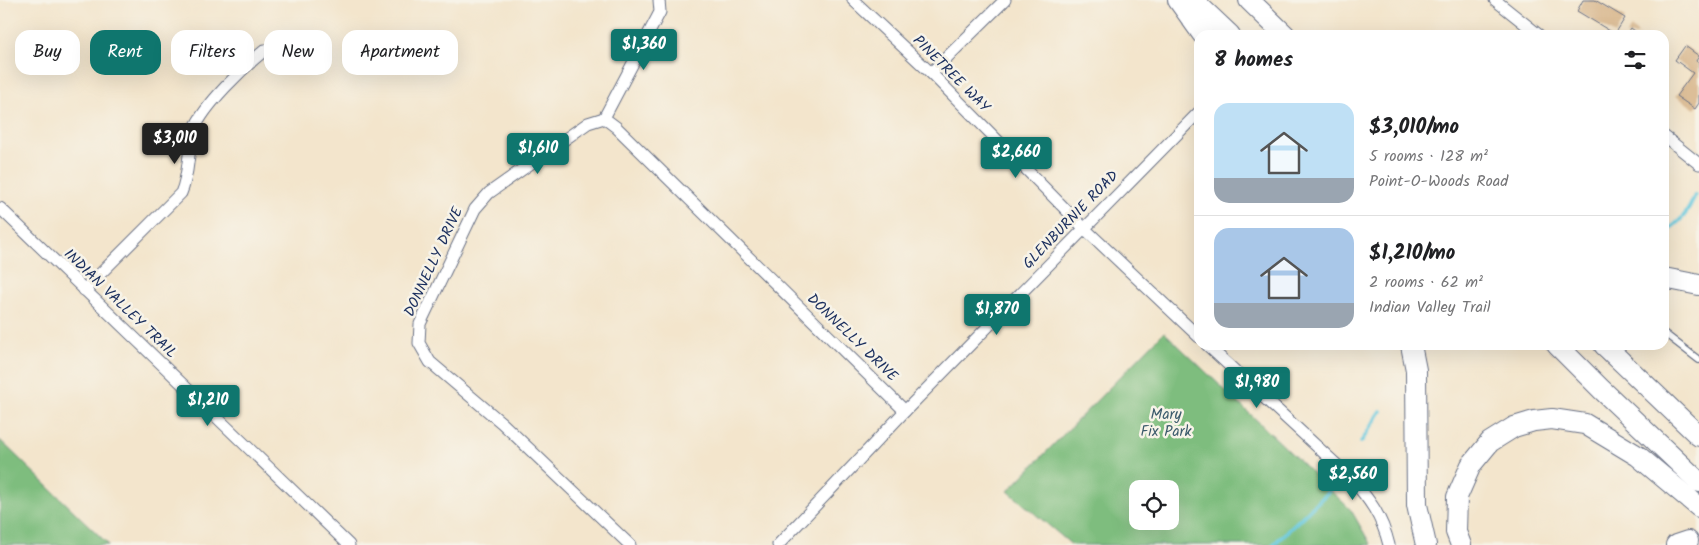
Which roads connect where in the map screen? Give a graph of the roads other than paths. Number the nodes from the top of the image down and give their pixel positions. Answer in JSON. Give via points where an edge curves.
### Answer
{"nodes":[{"id":1,"x":658,"y":0,"type":"edge"},
{"id":2,"x":854,"y":0,"type":"edge"},
{"id":3,"x":1006,"y":0,"type":"edge"},
{"id":4,"x":1178,"y":0,"type":"edge"},
{"id":5,"x":1192,"y":0,"type":"edge"},
{"id":6,"x":1249,"y":0,"type":"edge"},
{"id":7,"x":1495,"y":0,"type":"edge"},
{"id":8,"x":1199,"y":30,"type":"edge"},
{"id":9,"x":1225,"y":30,"type":"edge"},
{"id":10,"x":1280,"y":30,"type":"edge"},
{"id":11,"x":1532,"y":30,"type":"edge"},
{"id":12,"x":264,"y":51,"type":"edge"},
{"id":13,"x":930,"y":73,"type":"junction"},
{"id":14,"x":1194,"y":117,"type":"edge"},
{"id":15,"x":604,"y":118,"type":"junction"},
{"id":16,"x":1669,"y":140,"type":"edge"},
{"id":17,"x":1699,"y":164,"type":"edge"},
{"id":18,"x":0,"y":208,"type":"edge"},
{"id":19,"x":1084,"y":228,"type":"junction"},
{"id":20,"x":1669,"y":279,"type":"edge"},
{"id":21,"x":1699,"y":285,"type":"edge"},
{"id":22,"x":84,"y":290,"type":"junction"},
{"id":23,"x":1194,"y":332,"type":"edge"},
{"id":24,"x":1669,"y":338,"type":"edge"},
{"id":25,"x":1212,"y":350,"type":"edge"},
{"id":26,"x":1412,"y":350,"type":"edge"},
{"id":27,"x":1562,"y":350,"type":"edge"},
{"id":28,"x":1609,"y":350,"type":"edge"},
{"id":29,"x":1699,"y":360,"type":"edge"},
{"id":30,"x":905,"y":411,"type":"junction"},
{"id":31,"x":1699,"y":436,"type":"edge"},
{"id":32,"x":1697,"y":480,"type":"edge"},
{"id":33,"x":1699,"y":507,"type":"edge"},
{"id":34,"x":350,"y":545,"type":"edge"},
{"id":35,"x":630,"y":545,"type":"edge"},
{"id":36,"x":778,"y":545,"type":"edge"},
{"id":37,"x":1389,"y":545,"type":"edge"},
{"id":38,"x":1426,"y":545,"type":"edge"},
{"id":39,"x":1461,"y":545,"type":"edge"}],
"edges":[{"from":1,"to":15,"type":"street","via":[[660,12]]},
{"from":2,"to":13,"type":"street","name":"PINETREE WAY"},
{"from":3,"to":13,"type":"street"},
{"from":4,"to":8,"type":"highway"},
{"from":5,"to":9,"type":"highway"},
{"from":6,"to":10,"type":"highway"},
{"from":7,"to":11,"type":"street"},
{"from":12,"to":22,"type":"street","via":[[244,66],[203,114],[194,130],[181,193]]},
{"from":13,"to":19,"type":"street","name":"PINETREE WAY"},
{"from":14,"to":19,"type":"street","name":"GLENBURNIE ROAD"},
{"from":15,"to":30,"type":"street","name":"DONNELLY DRIVE"},
{"from":15,"to":35,"type":"street","name":"DONNELLY DRIVE","via":[[588,124],[489,193],[474,209],[420,324],[419,343],[430,362],[502,423]]},
{"from":16,"to":17,"type":"street"},
{"from":18,"to":22,"type":"street","name":"INDIAN VALLEY TRAIL"},
{"from":19,"to":23,"type":"street","name":"PINETREE WAY"},
{"from":19,"to":30,"type":"street","name":"GLENBURNIE ROAD"},
{"from":20,"to":21,"type":"highway"},
{"from":22,"to":34,"type":"street","name":"INDIAN VALLEY TRAIL"},
{"from":24,"to":29,"type":"lane"},
{"from":25,"to":37,"type":"street","via":[[1350,477],[1371,501],[1386,531]]},
{"from":26,"to":38,"type":"highway","via":[[1416,370],[1417,505]]},
{"from":27,"to":32,"type":"highway"},
{"from":28,"to":31,"type":"highway"},
{"from":30,"to":36,"type":"street","name":"GLENBURNIE ROAD"},
{"from":33,"to":39,"type":"highway","via":[[1638,456],[1585,424],[1552,419],[1514,427],[1490,442],[1471,465],[1457,497],[1456,532]]}]}
